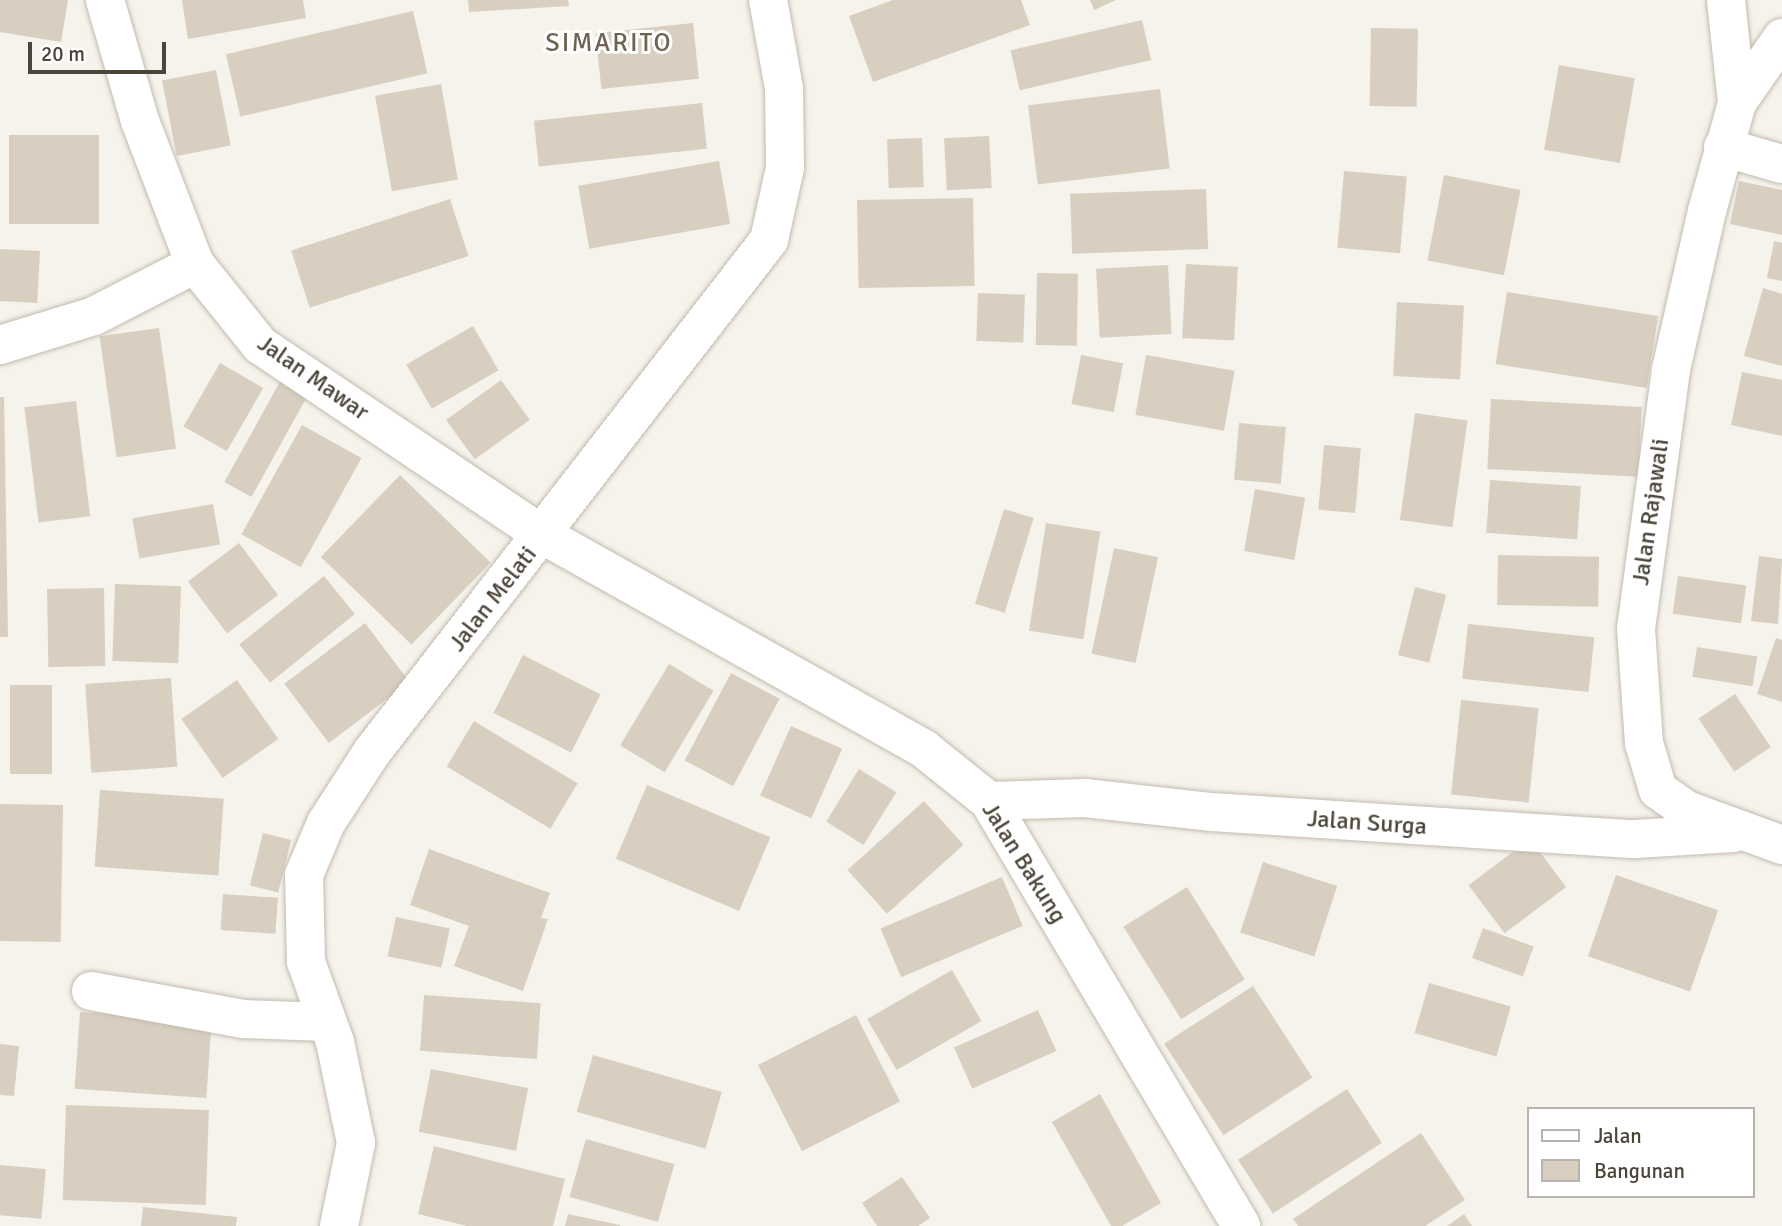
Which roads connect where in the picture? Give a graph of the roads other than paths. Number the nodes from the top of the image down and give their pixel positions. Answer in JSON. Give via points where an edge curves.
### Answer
{"nodes":[{"id":1,"x":105,"y":0,"type":"edge"},
{"id":2,"x":768,"y":0,"type":"edge"},
{"id":3,"x":1726,"y":0,"type":"edge"},
{"id":4,"x":1782,"y":38,"type":"edge"},
{"id":5,"x":1737,"y":103,"type":"junction"},
{"id":6,"x":1723,"y":147,"type":"junction"},
{"id":7,"x":1782,"y":164,"type":"edge"},
{"id":8,"x":195,"y":264,"type":"junction"},
{"id":9,"x":0,"y":345,"type":"edge"},
{"id":10,"x":543,"y":535,"type":"junction"},
{"id":11,"x":989,"y":801,"type":"junction"},
{"id":12,"x":1746,"y":832,"type":"junction"},
{"id":13,"x":1782,"y":845,"type":"edge"},
{"id":14,"x":91,"y":990,"type":"dead end"},
{"id":15,"x":327,"y":1022,"type":"junction"},
{"id":16,"x":339,"y":1226,"type":"edge"},
{"id":17,"x":1241,"y":1226,"type":"edge"}],
"edges":[{"from":1,"to":8,"type":"street","name":"Jalan Mawar","via":[[140,121]]},
{"from":2,"to":10,"type":"street","name":"Jalan Melati","via":[[784,88],[785,168],[769,240]]},
{"from":3,"to":5,"type":"street"},
{"from":4,"to":5,"type":"street"},
{"from":5,"to":6,"type":"street","name":"Jalan Rajawali"},
{"from":6,"to":7,"type":"street"},
{"from":6,"to":12,"type":"street","name":"Jalan Rajawali","via":[[1671,370],[1636,629],[1644,743],[1658,790],[1687,810]]},
{"from":8,"to":9,"type":"street","via":[[94,316]]},
{"from":8,"to":10,"type":"street","name":"Jalan Mawar","via":[[260,345]]},
{"from":10,"to":11,"type":"street","name":"Jalan Bakung","via":[[924,749]]},
{"from":10,"to":15,"type":"street","name":"Jalan Melati","via":[[372,752],[326,823],[304,875],[306,962]]},
{"from":11,"to":12,"type":"street","name":"Jalan Surga","via":[[1085,798],[1212,812],[1635,839]]},
{"from":11,"to":17,"type":"street","name":"Jalan Bakung"},
{"from":12,"to":13,"type":"street","name":"Jalan Rajawali"},
{"from":14,"to":15,"type":"street","via":[[243,1019]]},
{"from":15,"to":16,"type":"street","name":"Jalan Melati","via":[[356,1143]]}]}
